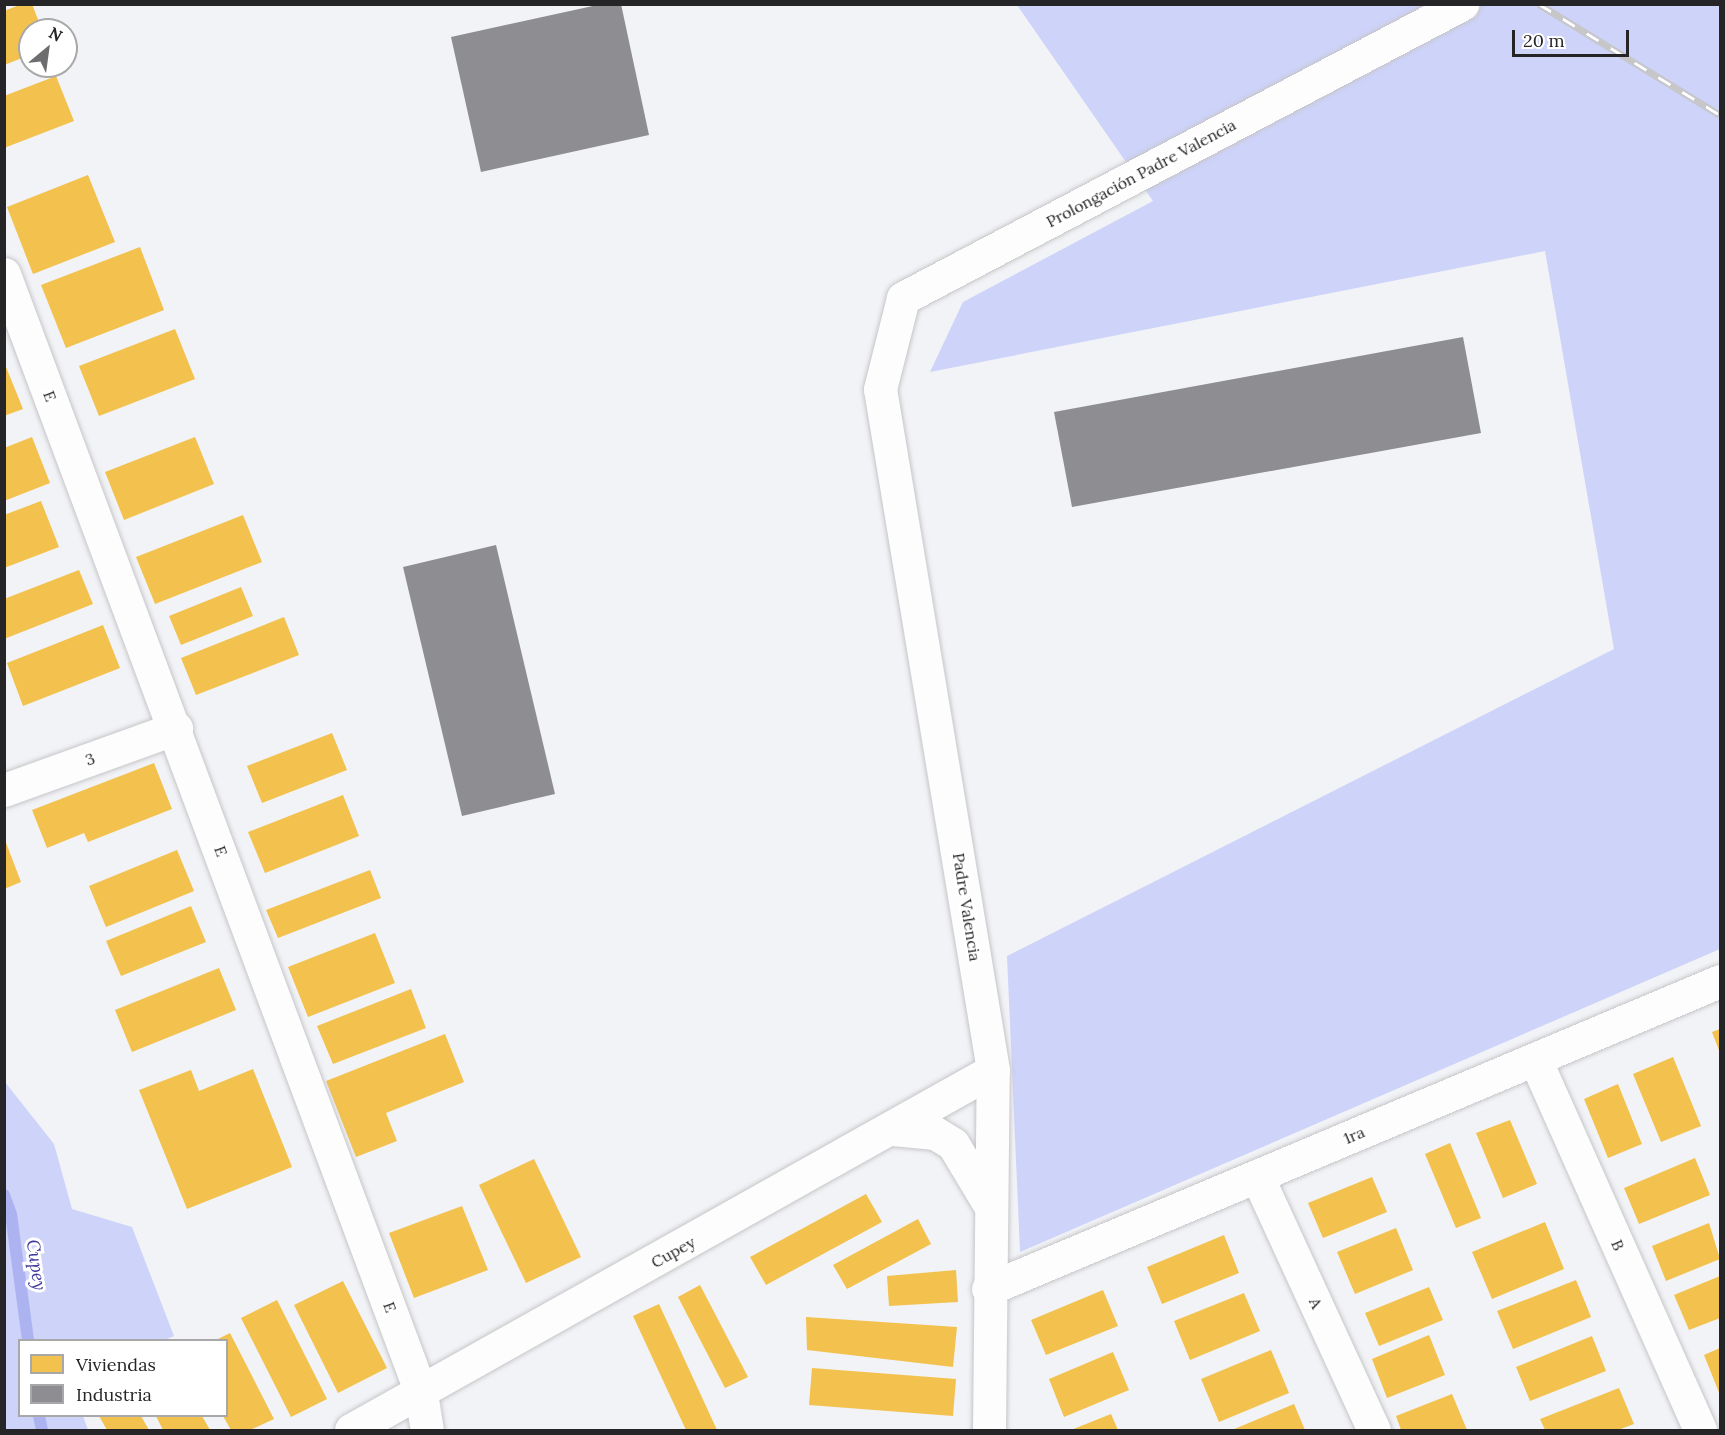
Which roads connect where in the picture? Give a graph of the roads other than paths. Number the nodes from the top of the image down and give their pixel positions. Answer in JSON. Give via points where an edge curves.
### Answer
{"nodes":[{"id":1,"x":1462,"y":4,"type":"edge"},
{"id":2,"x":4,"y":274,"type":"edge"},
{"id":3,"x":880,"y":389,"type":"joint"},
{"id":4,"x":176,"y":728,"type":"junction"},
{"id":5,"x":4,"y":790,"type":"edge"},
{"id":6,"x":1720,"y":981,"type":"edge"},
{"id":7,"x":1535,"y":1059,"type":"junction"},
{"id":8,"x":993,"y":1070,"type":"junction"},
{"id":9,"x":893,"y":1129,"type":"junction"},
{"id":10,"x":1257,"y":1176,"type":"junction"},
{"id":11,"x":990,"y":1206,"type":"junction"},
{"id":12,"x":988,"y":1289,"type":"junction"},
{"id":13,"x":421,"y":1393,"type":"junction"},
{"id":14,"x":351,"y":1431,"type":"edge"},
{"id":15,"x":427,"y":1431,"type":"edge"},
{"id":16,"x":989,"y":1431,"type":"edge"},
{"id":17,"x":1374,"y":1431,"type":"edge"},
{"id":18,"x":1700,"y":1431,"type":"edge"}],
"edges":[{"from":1,"to":3,"type":"street","name":"Prolongación Padre Valencia","via":[[903,298]]},
{"from":2,"to":4,"type":"street","name":"E"},
{"from":3,"to":8,"type":"street","name":"Padre Valencia"},
{"from":4,"to":5,"type":"street","name":"3"},
{"from":4,"to":13,"type":"street","name":"E"},
{"from":6,"to":7,"type":"street","name":"1ra"},
{"from":7,"to":10,"type":"street","name":"1ra"},
{"from":7,"to":18,"type":"street","name":"B"},
{"from":8,"to":9,"type":"street","name":"Cupey"},
{"from":8,"to":11,"type":"street","name":"Padre Valencia"},
{"from":9,"to":11,"type":"street","via":[[935,1133],[953,1144]]},
{"from":9,"to":13,"type":"street","name":"Cupey"},
{"from":10,"to":12,"type":"street","name":"1ra"},
{"from":10,"to":17,"type":"street","name":"A"},
{"from":11,"to":12,"type":"street","name":"Padre Valencia"},
{"from":12,"to":16,"type":"street","name":"Padre Valencia"},
{"from":13,"to":14,"type":"street","name":"Cupey"},
{"from":13,"to":15,"type":"street","name":"E"}]}
